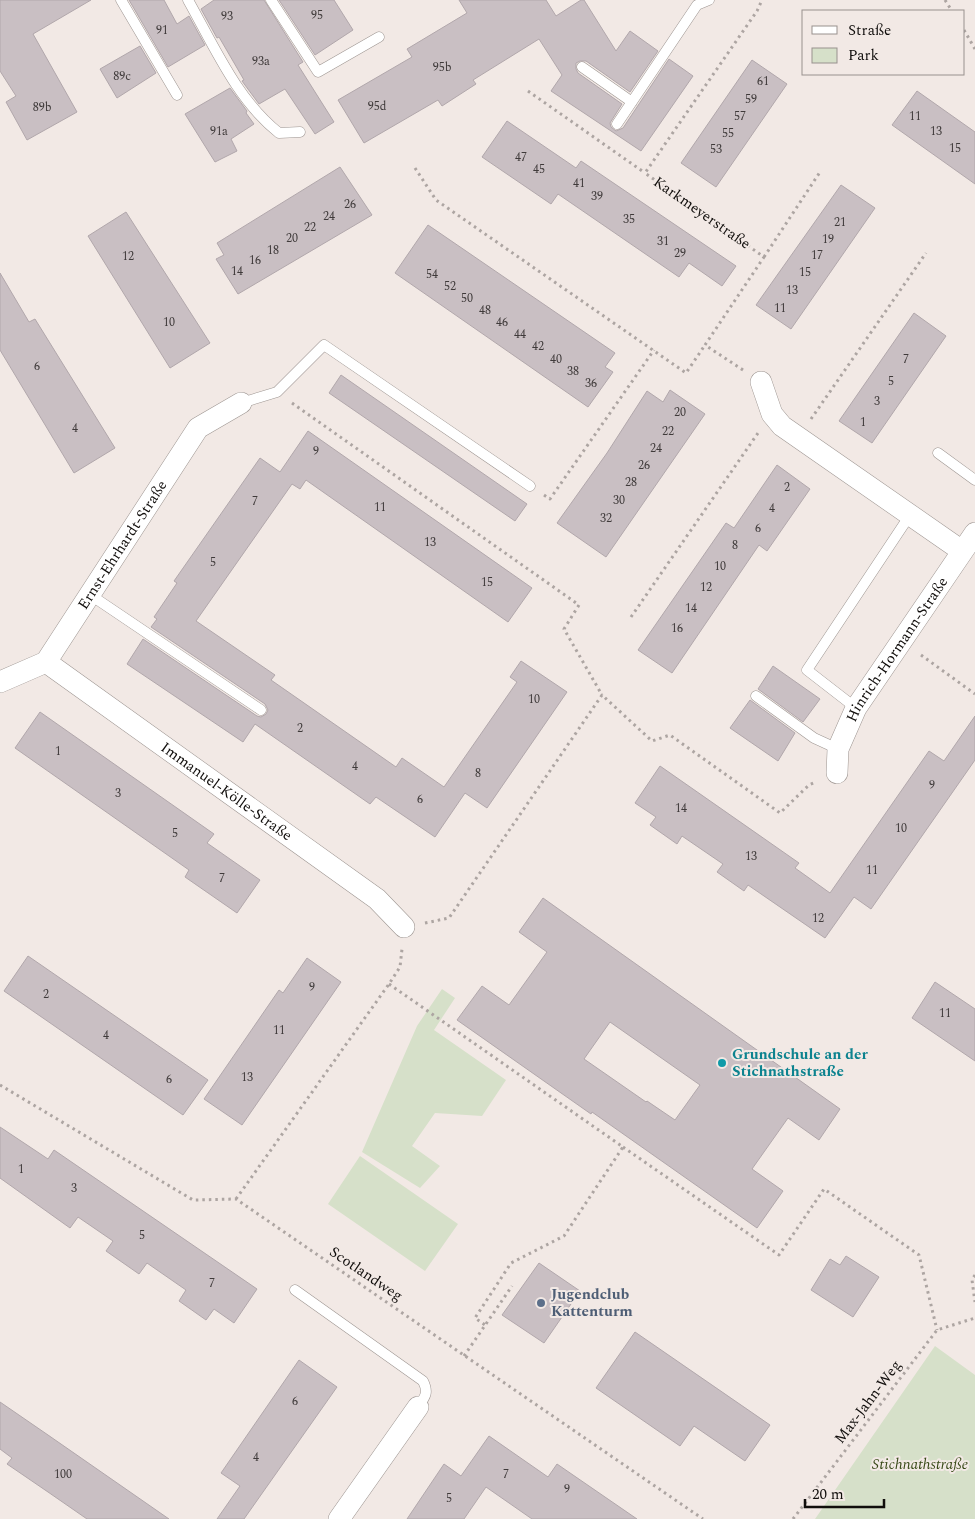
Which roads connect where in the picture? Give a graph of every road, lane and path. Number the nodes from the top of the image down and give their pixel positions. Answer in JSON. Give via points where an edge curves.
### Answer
{"nodes":[{"id":1,"x":121,"y":0,"type":"edge"},
{"id":2,"x":188,"y":0,"type":"edge"},
{"id":3,"x":271,"y":0,"type":"edge"},
{"id":4,"x":709,"y":0,"type":"edge"},
{"id":5,"x":762,"y":0,"type":"edge"},
{"id":6,"x":965,"y":32,"type":"edge"},
{"id":7,"x":379,"y":37,"type":"dead end"},
{"id":8,"x":975,"y":49,"type":"edge"},
{"id":9,"x":582,"y":67,"type":"dead end"},
{"id":10,"x":528,"y":91,"type":"dead end"},
{"id":11,"x":177,"y":94,"type":"dead end"},
{"id":12,"x":632,"y":102,"type":"junction"},
{"id":13,"x":617,"y":124,"type":"dead end"},
{"id":14,"x":300,"y":132,"type":"dead end"},
{"id":15,"x":416,"y":168,"type":"dead end"},
{"id":16,"x":820,"y":172,"type":"dead end"},
{"id":17,"x":645,"y":173,"type":"junction"},
{"id":18,"x":926,"y":253,"type":"dead end"},
{"id":19,"x":764,"y":257,"type":"junction"},
{"id":20,"x":705,"y":345,"type":"junction"},
{"id":21,"x":654,"y":350,"type":"junction"},
{"id":22,"x":761,"y":382,"type":"joint"},
{"id":23,"x":277,"y":392,"type":"junction"},
{"id":24,"x":241,"y":403,"type":"joint"},
{"id":25,"x":772,"y":414,"type":"junction"},
{"id":26,"x":798,"y":437,"type":"junction"},
{"id":27,"x":938,"y":453,"type":"dead end"},
{"id":28,"x":975,"y":480,"type":"edge"},
{"id":29,"x":530,"y":486,"type":"joint"},
{"id":30,"x":910,"y":515,"type":"junction"},
{"id":31,"x":975,"y":533,"type":"edge"},
{"id":32,"x":962,"y":551,"type":"junction"},
{"id":33,"x":89,"y":594,"type":"junction"},
{"id":34,"x":631,"y":617,"type":"dead end"},
{"id":35,"x":902,"y":642,"type":"junction"},
{"id":36,"x":46,"y":662,"type":"junction"},
{"id":37,"x":0,"y":682,"type":"edge"},
{"id":38,"x":975,"y":694,"type":"edge"},
{"id":39,"x":602,"y":695,"type":"junction"},
{"id":40,"x":756,"y":696,"type":"dead end"},
{"id":41,"x":856,"y":708,"type":"junction"},
{"id":42,"x":261,"y":710,"type":"dead end"},
{"id":43,"x":838,"y":749,"type":"junction"},
{"id":44,"x":837,"y":773,"type":"joint"},
{"id":45,"x":404,"y":927,"type":"junction"},
{"id":46,"x":389,"y":984,"type":"junction"},
{"id":47,"x":0,"y":1085,"type":"edge"},
{"id":48,"x":623,"y":1147,"type":"junction"},
{"id":49,"x":236,"y":1199,"type":"junction"},
{"id":50,"x":975,"y":1275,"type":"edge"},
{"id":51,"x":512,"y":1286,"type":"dead end"},
{"id":52,"x":295,"y":1290,"type":"dead end"},
{"id":53,"x":975,"y":1302,"type":"edge"},
{"id":54,"x":975,"y":1318,"type":"edge"},
{"id":55,"x":485,"y":1325,"type":"junction"},
{"id":56,"x":937,"y":1330,"type":"junction"},
{"id":57,"x":464,"y":1356,"type":"junction"},
{"id":58,"x":418,"y":1407,"type":"joint"},
{"id":59,"x":339,"y":1519,"type":"edge"},
{"id":60,"x":703,"y":1519,"type":"edge"},
{"id":61,"x":793,"y":1519,"type":"edge"}],
"edges":[{"from":1,"to":11,"type":"lane"},
{"from":2,"to":14,"type":"lane","via":[[229,72],[262,120],[279,133]]},
{"from":3,"to":7,"type":"lane","via":[[318,72]]},
{"from":4,"to":12,"type":"lane","via":[[697,5]]},
{"from":5,"to":17,"type":"path","name":"Karkmeyerstraße"},
{"from":6,"to":8,"type":"path"},
{"from":9,"to":12,"type":"lane"},
{"from":10,"to":17,"type":"path"},
{"from":12,"to":13,"type":"lane"},
{"from":15,"to":21,"type":"path","via":[[436,200]]},
{"from":16,"to":19,"type":"path"},
{"from":17,"to":19,"type":"path","name":"Karkmeyerstraße"},
{"from":18,"to":26,"type":"path"},
{"from":19,"to":20,"type":"path","name":"Karkmeyerstraße"},
{"from":20,"to":21,"type":"path","name":"Karkmeyerstraße","via":[[686,373]]},
{"from":20,"to":22,"type":"path"},
{"from":21,"to":29,"type":"path","via":[[550,500]]},
{"from":22,"to":25,"type":"street"},
{"from":23,"to":24,"type":"lane"},
{"from":23,"to":29,"type":"lane","via":[[324,345]]},
{"from":23,"to":39,"type":"path","via":[[579,605],[564,629]]},
{"from":24,"to":33,"type":"street","name":"Ernst-Ehrhardt-Straße","via":[[198,428]]},
{"from":25,"to":26,"type":"street"},
{"from":25,"to":34,"type":"path"},
{"from":26,"to":30,"type":"street"},
{"from":27,"to":28,"type":"lane"},
{"from":30,"to":32,"type":"street"},
{"from":30,"to":41,"type":"lane","via":[[807,670]]},
{"from":31,"to":32,"type":"street","name":"Hinrich-Hormann-Straße"},
{"from":32,"to":35,"type":"street","name":"Hinrich-Hormann-Straße"},
{"from":33,"to":36,"type":"street","name":"Ernst-Ehrhardt-Straße"},
{"from":33,"to":42,"type":"lane"},
{"from":35,"to":38,"type":"path"},
{"from":35,"to":41,"type":"street","name":"Hinrich-Hormann-Straße"},
{"from":36,"to":37,"type":"street"},
{"from":36,"to":45,"type":"street","name":"Immanuel-Kölle-Straße","via":[[377,898]]},
{"from":39,"to":44,"type":"path","via":[[652,741],[670,735],[780,813],[809,785]]},
{"from":39,"to":45,"type":"path","via":[[449,918]]},
{"from":40,"to":43,"type":"lane","via":[[814,738]]},
{"from":41,"to":43,"type":"street","name":"Hinrich-Hormann-Straße"},
{"from":43,"to":44,"type":"street","name":"Hinrich-Hormann-Straße"},
{"from":45,"to":46,"type":"path","via":[[400,967]]},
{"from":46,"to":48,"type":"path"},
{"from":46,"to":49,"type":"path"},
{"from":47,"to":49,"type":"path","via":[[193,1200]]},
{"from":48,"to":55,"type":"path","via":[[564,1236],[511,1263],[475,1318]]},
{"from":48,"to":56,"type":"path","via":[[779,1255],[824,1189],[919,1255]]},
{"from":49,"to":57,"type":"path","name":"Scotlandweg"},
{"from":50,"to":53,"type":"path","via":[[972,1280]]},
{"from":51,"to":55,"type":"path"},
{"from":52,"to":58,"type":"lane","via":[[423,1381],[427,1389]]},
{"from":54,"to":56,"type":"path"},
{"from":55,"to":57,"type":"path"},
{"from":56,"to":61,"type":"path","name":"Max-Jahn-Weg"},
{"from":57,"to":60,"type":"path","name":"Scotlandweg"},
{"from":58,"to":59,"type":"street"}]}
